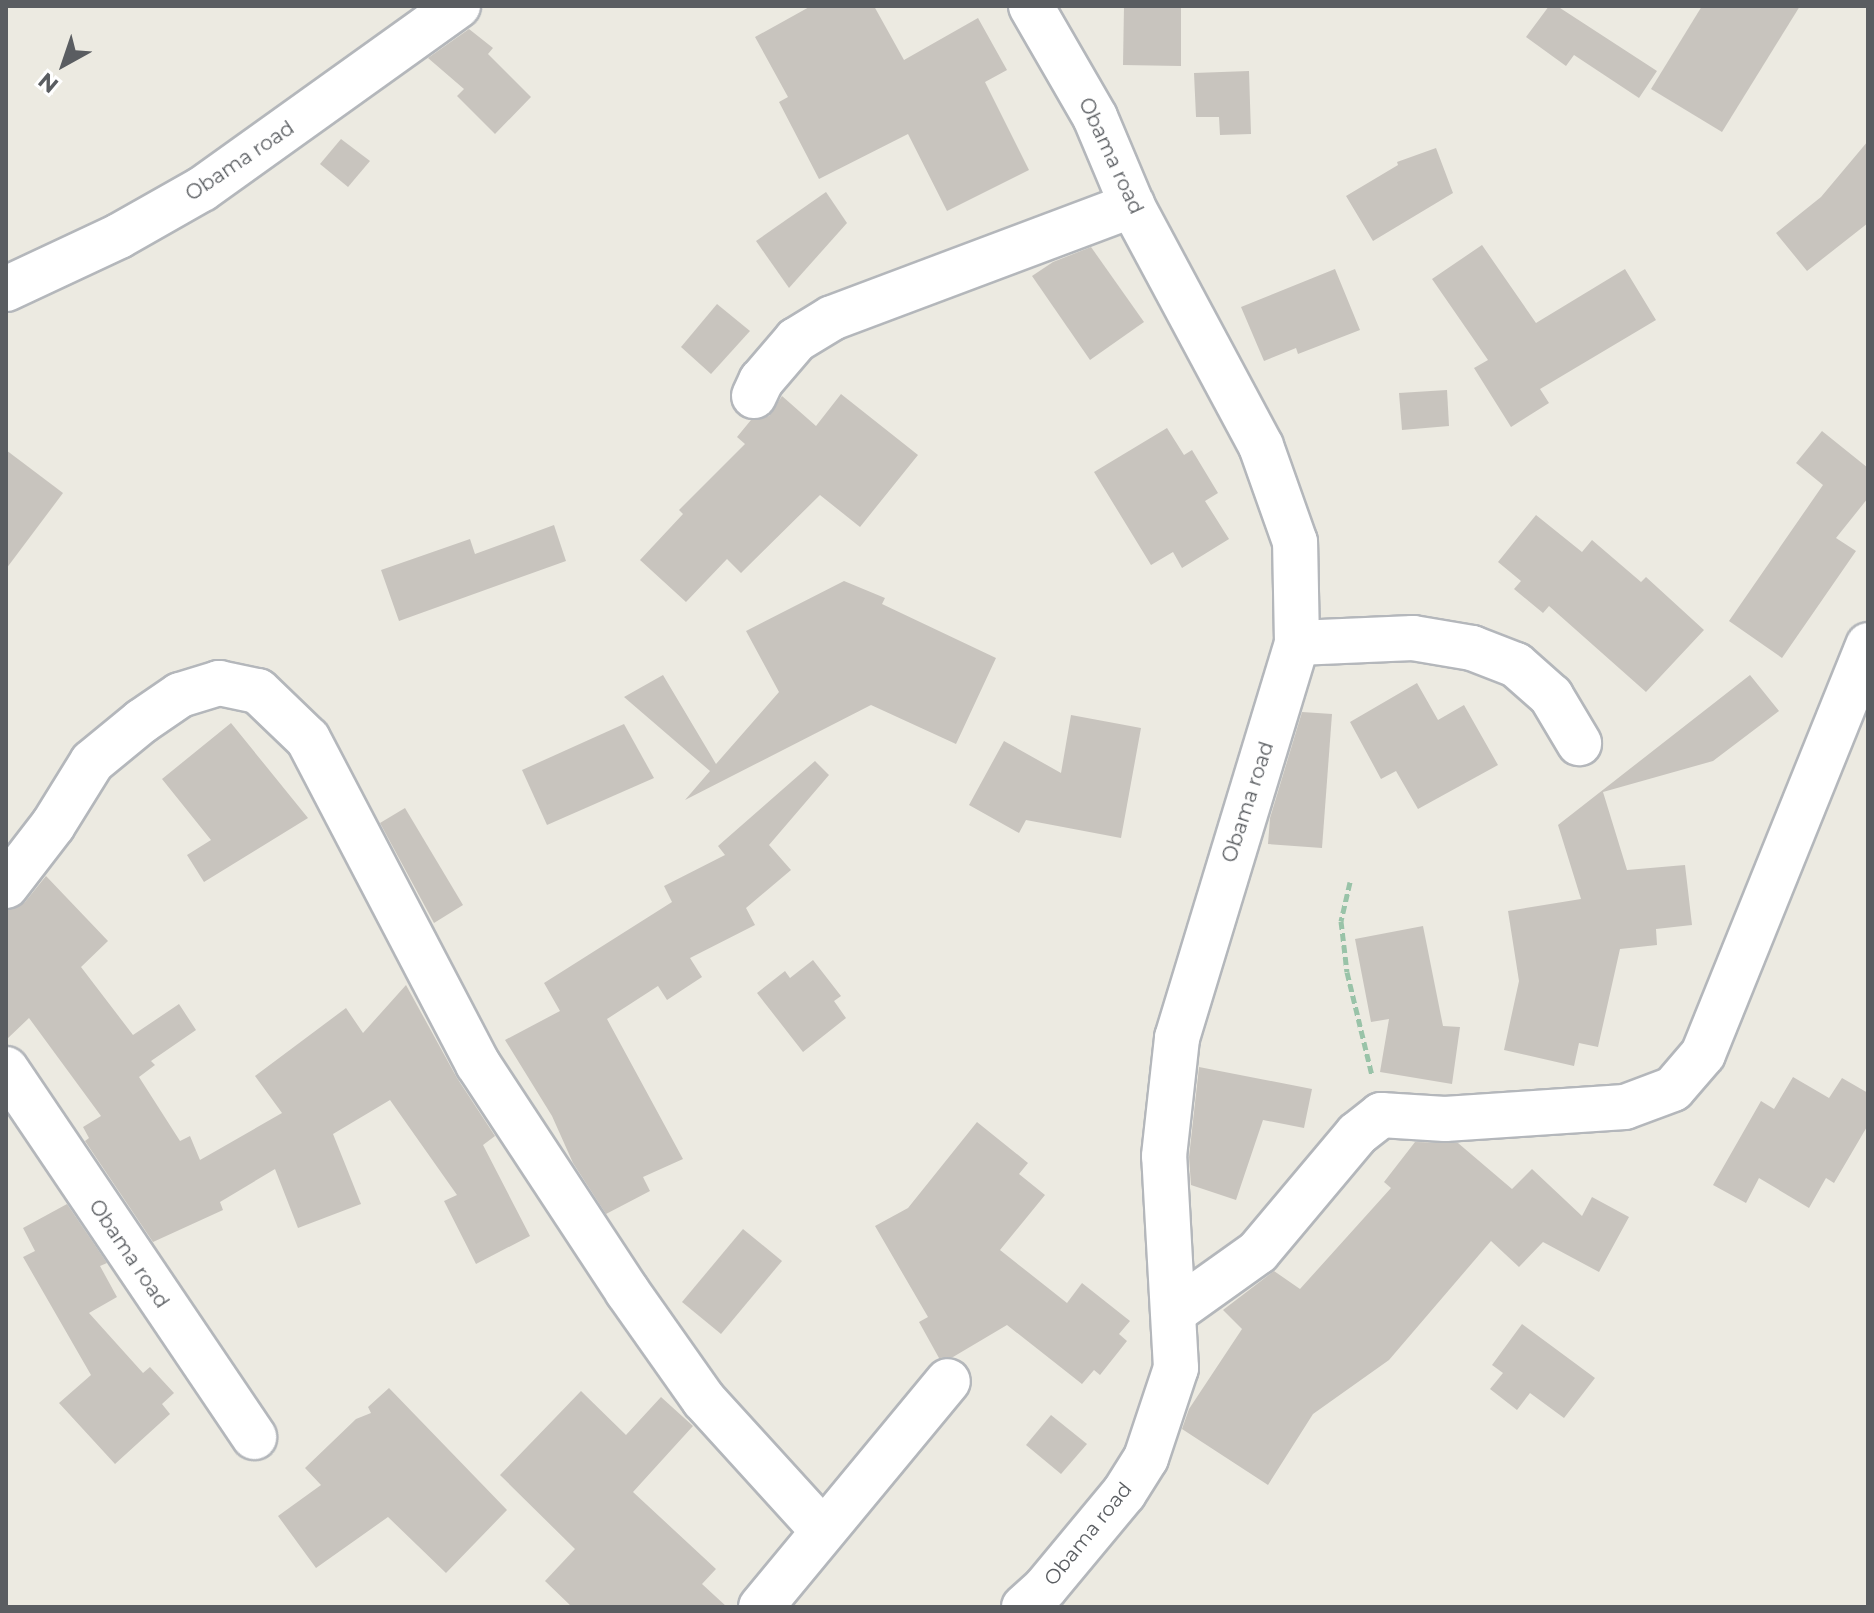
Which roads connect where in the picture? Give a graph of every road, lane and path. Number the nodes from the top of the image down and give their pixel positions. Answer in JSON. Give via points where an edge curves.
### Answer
{"nodes":[{"id":1,"x":458,"y":6,"type":"edge"},
{"id":2,"x":1031,"y":6,"type":"edge"},
{"id":3,"x":1132,"y":205,"type":"junction"},
{"id":4,"x":6,"y":289,"type":"edge"},
{"id":5,"x":754,"y":396,"type":"dead end"},
{"id":6,"x":1297,"y":643,"type":"junction"},
{"id":7,"x":1868,"y":645,"type":"edge"},
{"id":8,"x":1579,"y":743,"type":"dead end"},
{"id":9,"x":1350,"y":882,"type":"dead end"},
{"id":10,"x":6,"y":886,"type":"edge"},
{"id":11,"x":6,"y":1069,"type":"edge"},
{"id":12,"x":1381,"y":1115,"type":"junction"},
{"id":13,"x":1174,"y":1312,"type":"junction"},
{"id":14,"x":948,"y":1381,"type":"dead end"},
{"id":15,"x":254,"y":1437,"type":"dead end"},
{"id":16,"x":823,"y":1531,"type":"junction"},
{"id":17,"x":761,"y":1607,"type":"edge"},
{"id":18,"x":1024,"y":1607,"type":"edge"}],
"edges":[{"from":1,"to":4,"type":"street","name":"Obama road","via":[[202,189],[119,236]]},
{"from":2,"to":3,"type":"street","name":"Obama road","via":[[1095,117]]},
{"from":3,"to":5,"type":"street","via":[[832,318],[796,340]]},
{"from":3,"to":6,"type":"street","name":"Obama road","via":[[1261,446],[1283,498],[1295,542]]},
{"from":6,"to":8,"type":"street","via":[[1413,638],[1472,648],[1516,665],[1551,696]]},
{"from":6,"to":13,"type":"street","name":"Obama road","via":[[1177,1038],[1164,1156]]},
{"from":7,"to":12,"type":"street","via":[[1703,1054],[1673,1089],[1625,1107],[1445,1119]]},
{"from":9,"to":12,"type":"path","via":[[1341,921],[1347,972]]},
{"from":10,"to":16,"type":"street","via":[[92,762],[142,721],[180,695],[219,683],[258,691],[308,739],[478,1064],[627,1291],[704,1400]]},
{"from":11,"to":15,"type":"street","name":"Obama road"},
{"from":12,"to":13,"type":"street","via":[[1357,1134],[1258,1252]]},
{"from":13,"to":18,"type":"street","name":"Obama road","via":[[1176,1368],[1146,1458],[1114,1505]]},
{"from":14,"to":16,"type":"street"},
{"from":16,"to":17,"type":"street"}]}
